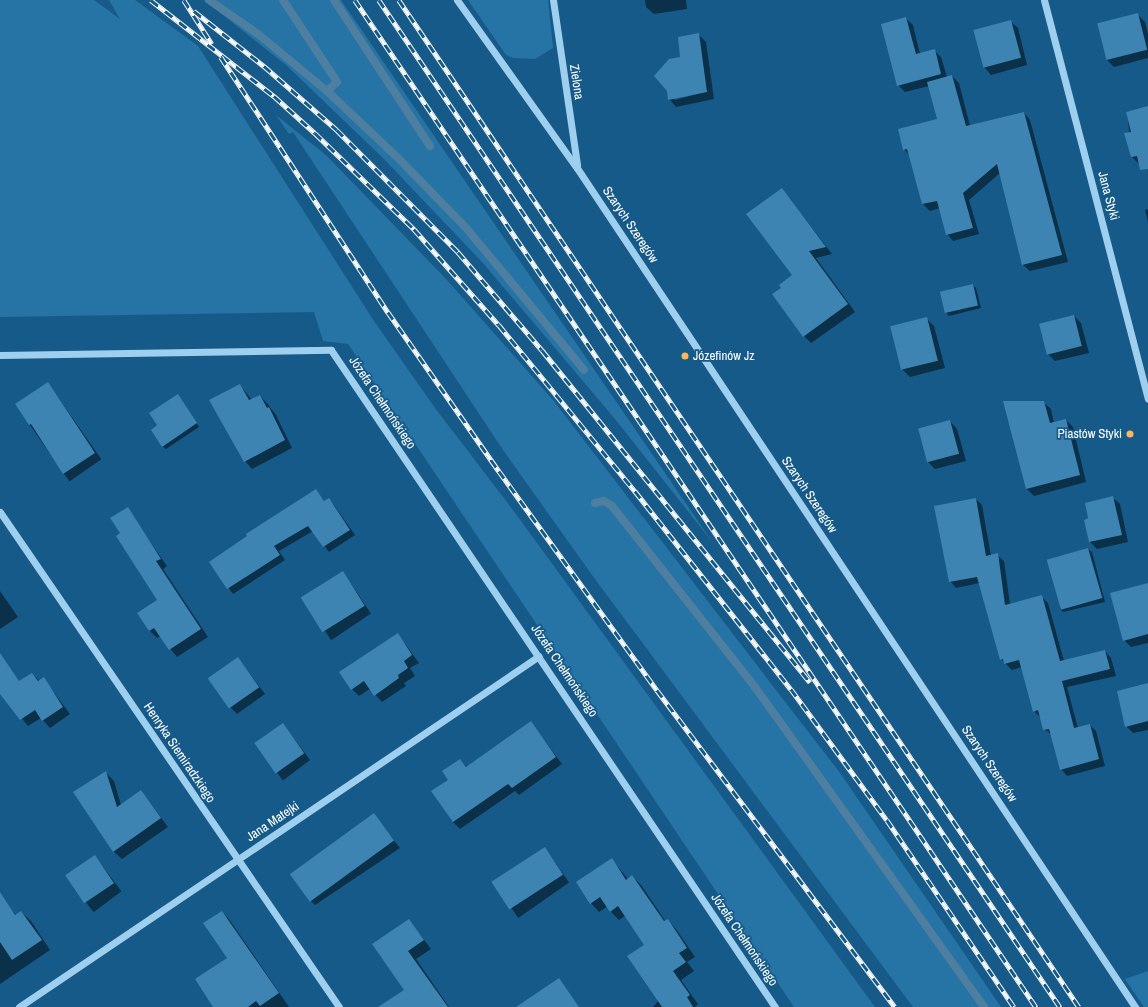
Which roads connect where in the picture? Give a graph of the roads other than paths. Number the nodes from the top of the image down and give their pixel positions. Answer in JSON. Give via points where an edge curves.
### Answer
{"nodes":[{"id":1,"x":457,"y":0,"type":"edge"},
{"id":2,"x":552,"y":0,"type":"edge"},
{"id":3,"x":1044,"y":0,"type":"edge"},
{"id":4,"x":578,"y":168,"type":"junction"},
{"id":5,"x":0,"y":355,"type":"edge"},
{"id":6,"x":1148,"y":399,"type":"edge"},
{"id":7,"x":0,"y":512,"type":"edge"},
{"id":8,"x":539,"y":656,"type":"junction"},
{"id":9,"x":239,"y":860,"type":"junction"},
{"id":10,"x":19,"y":1007,"type":"edge"},
{"id":11,"x":340,"y":1007,"type":"edge"},
{"id":12,"x":775,"y":1007,"type":"edge"},
{"id":13,"x":1135,"y":1007,"type":"edge"}],
"edges":[{"from":1,"to":4,"type":"street","name":"Szarych Szeregów"},
{"from":2,"to":4,"type":"street","name":"Zielona"},
{"from":3,"to":6,"type":"street","name":"Jana Styki"},
{"from":4,"to":13,"type":"street","name":"Szarych Szeregów"},
{"from":5,"to":8,"type":"street","name":"Józefa Chełmońskiego","via":[[331,350]]},
{"from":7,"to":9,"type":"street","name":"Henryka Siemiradzkiego"},
{"from":8,"to":9,"type":"street","name":"Jana Matejki"},
{"from":8,"to":12,"type":"street","name":"Józefa Chełmońskiego"},
{"from":9,"to":10,"type":"street","name":"Jana Matejki"},
{"from":9,"to":11,"type":"street","name":"Henryka Siemiradzkiego"}]}
